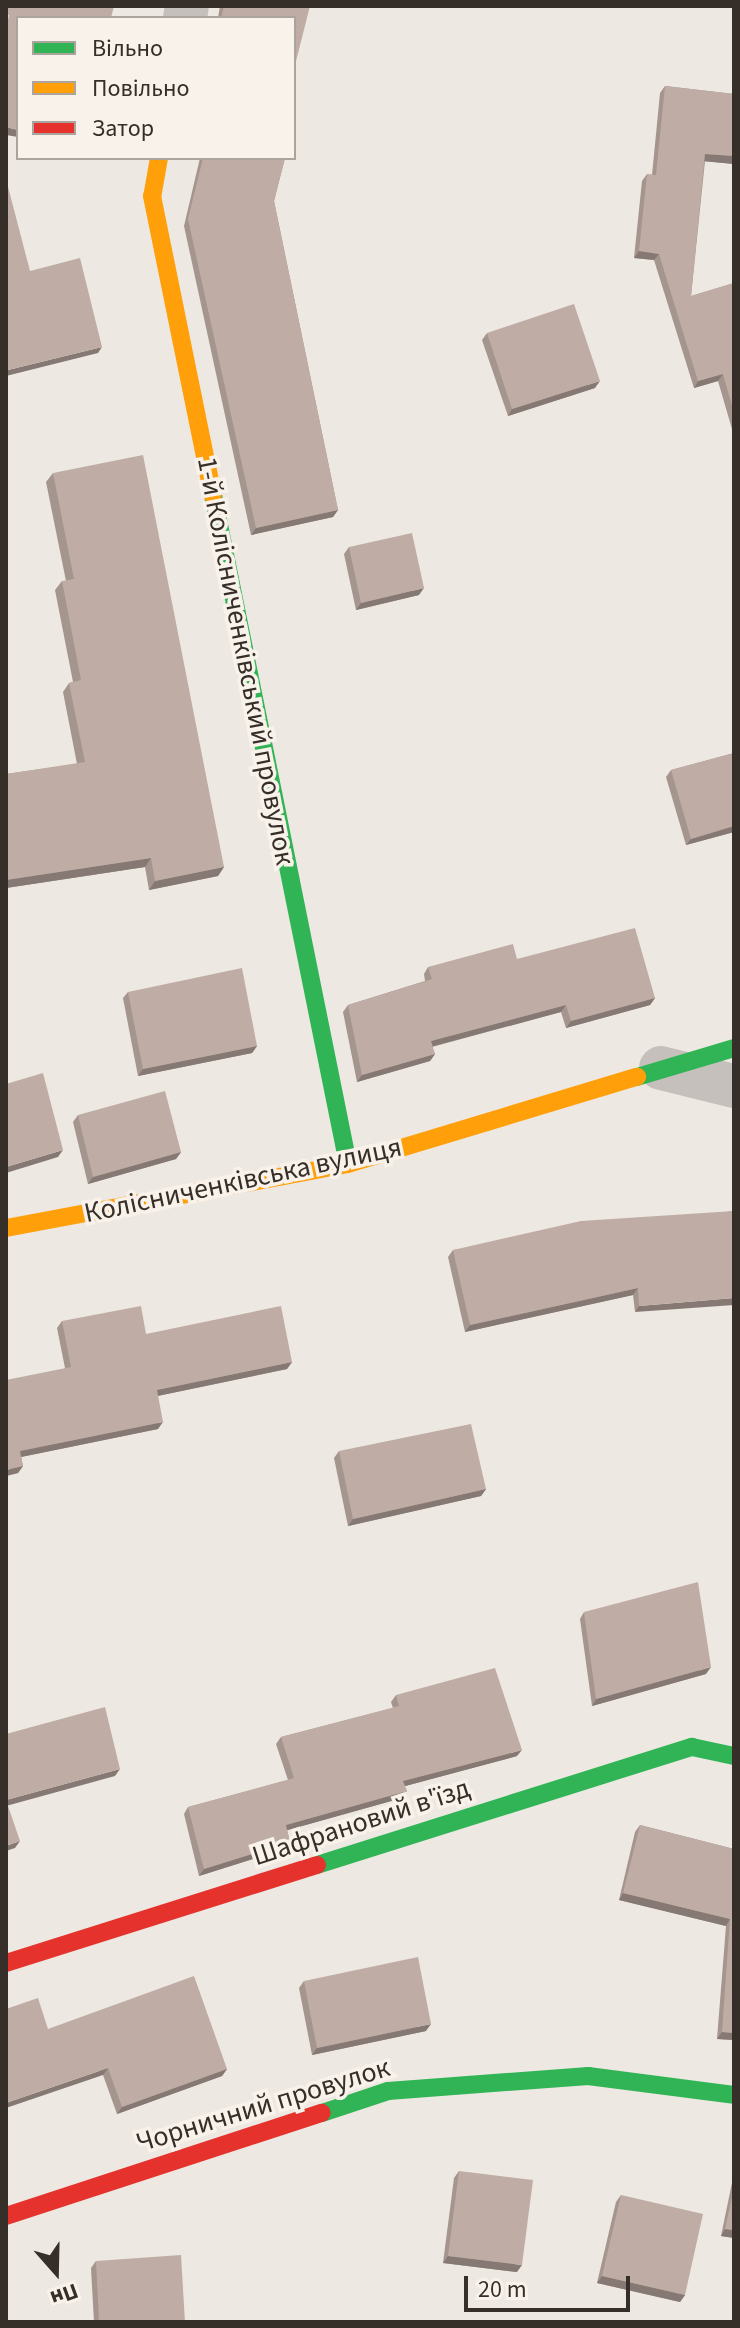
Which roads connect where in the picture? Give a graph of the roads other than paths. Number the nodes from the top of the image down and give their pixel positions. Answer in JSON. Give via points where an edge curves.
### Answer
{"nodes":[{"id":1,"x":159,"y":160,"type":"edge"},
{"id":2,"x":734,"y":1048,"type":"edge"},
{"id":3,"x":661,"y":1068,"type":"junction"},
{"id":4,"x":734,"y":1086,"type":"edge"},
{"id":5,"x":348,"y":1164,"type":"junction"},
{"id":6,"x":6,"y":1228,"type":"edge"},
{"id":7,"x":734,"y":1756,"type":"edge"},
{"id":8,"x":6,"y":1963,"type":"edge"},
{"id":9,"x":734,"y":2095,"type":"edge"},
{"id":10,"x":6,"y":2216,"type":"edge"}],
"edges":[{"from":1,"to":5,"type":"street","name":"1-й Колісниченківський провулок","via":[[152,196]]},
{"from":2,"to":3,"type":"street","name":"Колісниченківська вулиця"},
{"from":3,"to":4,"type":"street"},
{"from":3,"to":5,"type":"street","name":"Колісниченківська вулиця"},
{"from":5,"to":6,"type":"street","name":"Колісниченківська вулиця"},
{"from":7,"to":8,"type":"street","name":"Шафрановий в'їзд","via":[[692,1747]]},
{"from":9,"to":10,"type":"street","name":"Чорничний провулок","via":[[588,2076],[388,2091]]}]}
